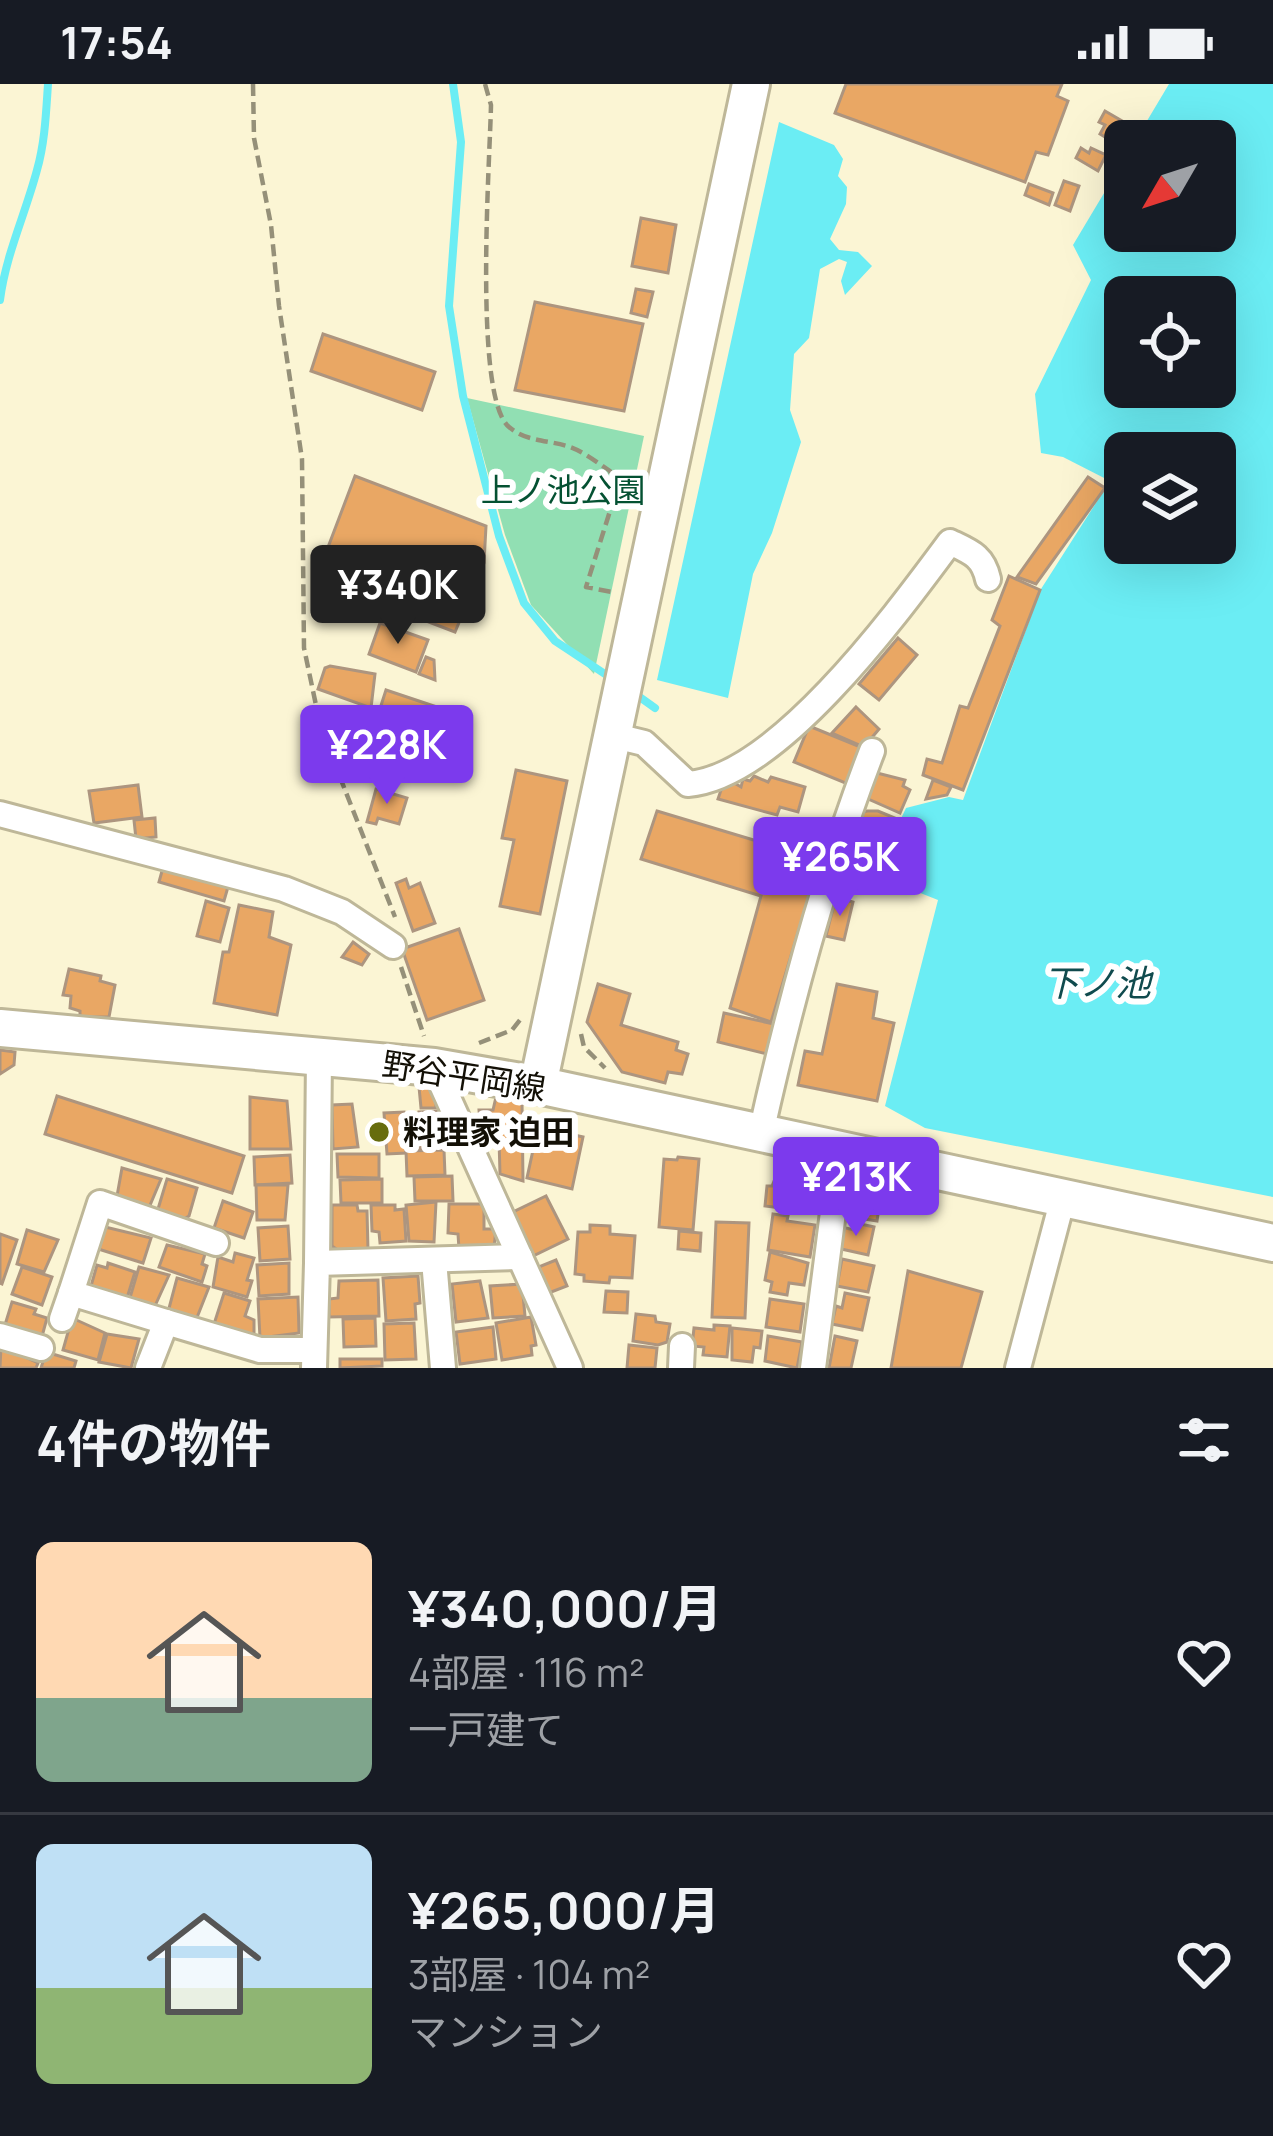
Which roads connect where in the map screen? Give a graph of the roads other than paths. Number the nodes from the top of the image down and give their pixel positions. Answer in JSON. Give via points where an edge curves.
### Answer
{"nodes":[{"id":1,"x":751,"y":84,"type":"edge"},
{"id":2,"x":988,"y":579,"type":"dead end"},
{"id":3,"x":611,"y":735,"type":"junction"},
{"id":4,"x":872,"y":751,"type":"dead end"},
{"id":5,"x":0,"y":814,"type":"edge"},
{"id":6,"x":393,"y":946,"type":"road end"},
{"id":7,"x":0,"y":1028,"type":"edge"},
{"id":8,"x":319,"y":1056,"type":"junction"},
{"id":9,"x":434,"y":1067,"type":"junction"},
{"id":10,"x":538,"y":1085,"type":"junction"},
{"id":11,"x":761,"y":1133,"type":"junction"},
{"id":12,"x":841,"y":1150,"type":"junction"},
{"id":13,"x":1063,"y":1198,"type":"junction"},
{"id":14,"x":204,"y":1230,"type":"dead end"},
{"id":15,"x":1273,"y":1243,"type":"edge"},
{"id":16,"x":520,"y":1257,"type":"junction"},
{"id":17,"x":434,"y":1260,"type":"junction"},
{"id":18,"x":316,"y":1262,"type":"junction"},
{"id":19,"x":71,"y":1293,"type":"junction"},
{"id":20,"x":62,"y":1319,"type":"dead end"},
{"id":21,"x":166,"y":1322,"type":"junction"},
{"id":22,"x":0,"y":1336,"type":"edge"},
{"id":23,"x":40,"y":1348,"type":"dead end"},
{"id":24,"x":314,"y":1359,"type":"edge"},
{"id":25,"x":148,"y":1368,"type":"edge"},
{"id":26,"x":443,"y":1368,"type":"edge"},
{"id":27,"x":570,"y":1368,"type":"edge"},
{"id":28,"x":814,"y":1368,"type":"edge"},
{"id":29,"x":1018,"y":1368,"type":"edge"}],
"edges":[{"from":1,"to":3,"type":"main road"},
{"from":2,"to":3,"type":"street","via":[[975,553],[950,542],[817,704],[707,782],[688,784],[644,743]]},
{"from":3,"to":10,"type":"main road"},
{"from":4,"to":11,"type":"street","via":[[834,854]]},
{"from":5,"to":6,"type":"street","via":[[284,889],[342,912]]},
{"from":7,"to":8,"type":"main road","name":"野谷平岡線"},
{"from":8,"to":9,"type":"main road","name":"野谷平岡線"},
{"from":8,"to":18,"type":"street"},
{"from":9,"to":10,"type":"main road","name":"野谷平岡線"},
{"from":9,"to":16,"type":"street"},
{"from":10,"to":11,"type":"main road","name":"野谷平岡線"},
{"from":11,"to":12,"type":"main road","name":"野谷平岡線"},
{"from":12,"to":13,"type":"main road","name":"野谷平岡線"},
{"from":12,"to":28,"type":"street","via":[[811,1295]]},
{"from":13,"to":15,"type":"main road","name":"野谷平岡線"},
{"from":13,"to":29,"type":"street"},
{"from":14,"to":19,"type":"street","via":[[100,1203]]},
{"from":16,"to":17,"type":"street"},
{"from":16,"to":27,"type":"street"},
{"from":17,"to":18,"type":"street"},
{"from":17,"to":26,"type":"street"},
{"from":18,"to":24,"type":"street"},
{"from":19,"to":20,"type":"street"},
{"from":19,"to":21,"type":"street"},
{"from":21,"to":24,"type":"street"},
{"from":21,"to":25,"type":"street"},
{"from":22,"to":23,"type":"street"}]}
